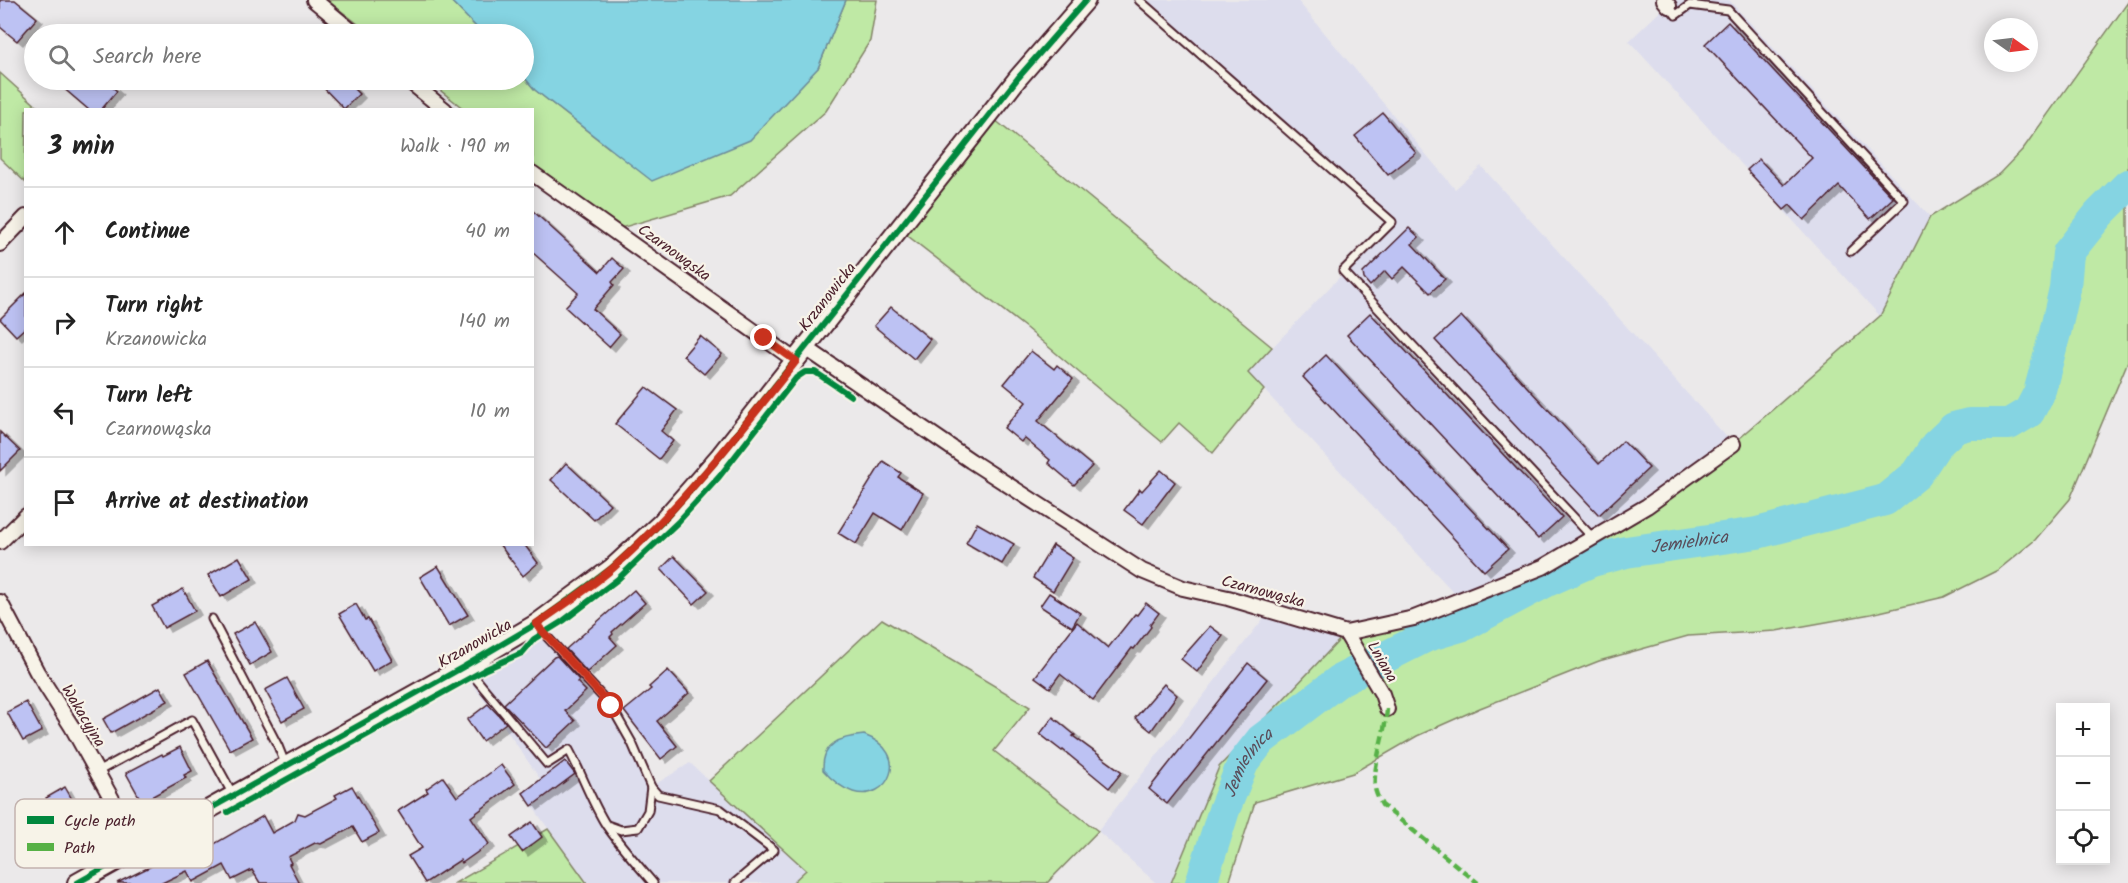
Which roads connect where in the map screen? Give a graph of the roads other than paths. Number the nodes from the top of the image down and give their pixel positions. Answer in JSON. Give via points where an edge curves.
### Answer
{"nodes":[{"id":1,"x":314,"y":0,"type":"edge"},
{"id":2,"x":1086,"y":0,"type":"edge"},
{"id":3,"x":1139,"y":0,"type":"edge"},
{"id":4,"x":1666,"y":3,"type":"edge"},
{"id":5,"x":343,"y":24,"type":"edge"},
{"id":6,"x":420,"y":90,"type":"edge"},
{"id":7,"x":443,"y":108,"type":"edge"},
{"id":8,"x":534,"y":175,"type":"edge"},
{"id":9,"x":24,"y":219,"type":"edge"},
{"id":10,"x":0,"y":244,"type":"edge"},
{"id":11,"x":1851,"y":251,"type":"dead end"},
{"id":12,"x":801,"y":354,"type":"junction"},
{"id":13,"x":1733,"y":444,"type":"dead end"},
{"id":14,"x":24,"y":518,"type":"edge"},
{"id":15,"x":1593,"y":538,"type":"junction"},
{"id":16,"x":0,"y":542,"type":"edge"},
{"id":17,"x":0,"y":602,"type":"edge"},
{"id":18,"x":212,"y":620,"type":"dead end"},
{"id":19,"x":536,"y":624,"type":"junction"},
{"id":20,"x":1346,"y":633,"type":"junction"},
{"id":21,"x":465,"y":666,"type":"junction"},
{"id":22,"x":1387,"y":709,"type":"dead end"},
{"id":23,"x":286,"y":766,"type":"junction"},
{"id":24,"x":97,"y":772,"type":"junction"},
{"id":25,"x":651,"y":787,"type":"junction"},
{"id":26,"x":233,"y":795,"type":"junction"},
{"id":27,"x":112,"y":799,"type":"edge"},
{"id":28,"x":213,"y":806,"type":"edge"},
{"id":29,"x":607,"y":825,"type":"junction"},
{"id":30,"x":103,"y":868,"type":"edge"},
{"id":31,"x":76,"y":883,"type":"edge"},
{"id":32,"x":653,"y":883,"type":"edge"},
{"id":33,"x":735,"y":883,"type":"edge"}],
"edges":[{"from":1,"to":5,"type":"street"},
{"from":2,"to":12,"type":"street","name":"Krzanowicka","via":[[1018,78]]},
{"from":3,"to":15,"type":"lane","via":[[1392,222],[1343,271]]},
{"from":4,"to":11,"type":"lane","via":[[1676,15],[1689,5],[1728,10],[1904,201]]},
{"from":6,"to":7,"type":"street"},
{"from":8,"to":12,"type":"street","name":"Czarnowąska"},
{"from":9,"to":10,"type":"street"},
{"from":12,"to":19,"type":"street","name":"Krzanowicka","via":[[719,458],[662,522],[612,568]]},
{"from":12,"to":20,"type":"street","name":"Czarnowąska","via":[[1142,571],[1183,588]]},
{"from":13,"to":15,"type":"street","name":"Czarnowąska","via":[[1647,506]]},
{"from":14,"to":16,"type":"street"},
{"from":15,"to":20,"type":"street","name":"Czarnowąska","via":[[1543,567],[1414,618]]},
{"from":17,"to":24,"type":"street","name":"Wakacyjna"},
{"from":18,"to":23,"type":"lane"},
{"from":19,"to":21,"type":"street","name":"Krzanowicka"},
{"from":19,"to":25,"type":"lane","via":[[611,706]]},
{"from":20,"to":22,"type":"street","name":"Lniana"},
{"from":21,"to":23,"type":"street","name":"Krzanowicka"},
{"from":21,"to":29,"type":"lane","via":[[547,764],[569,750]]},
{"from":23,"to":26,"type":"street","name":"Krzanowicka"},
{"from":24,"to":26,"type":"lane","via":[[192,720]]},
{"from":24,"to":27,"type":"street","name":"Wakacyjna"},
{"from":25,"to":29,"type":"lane","via":[[648,811],[638,828],[621,831]]},
{"from":25,"to":33,"type":"lane","via":[[658,795],[720,808],[774,850]]},
{"from":26,"to":28,"type":"street","name":"Krzanowicka"},
{"from":29,"to":32,"type":"lane"},
{"from":30,"to":31,"type":"street","name":"Krzanowicka"}]}
